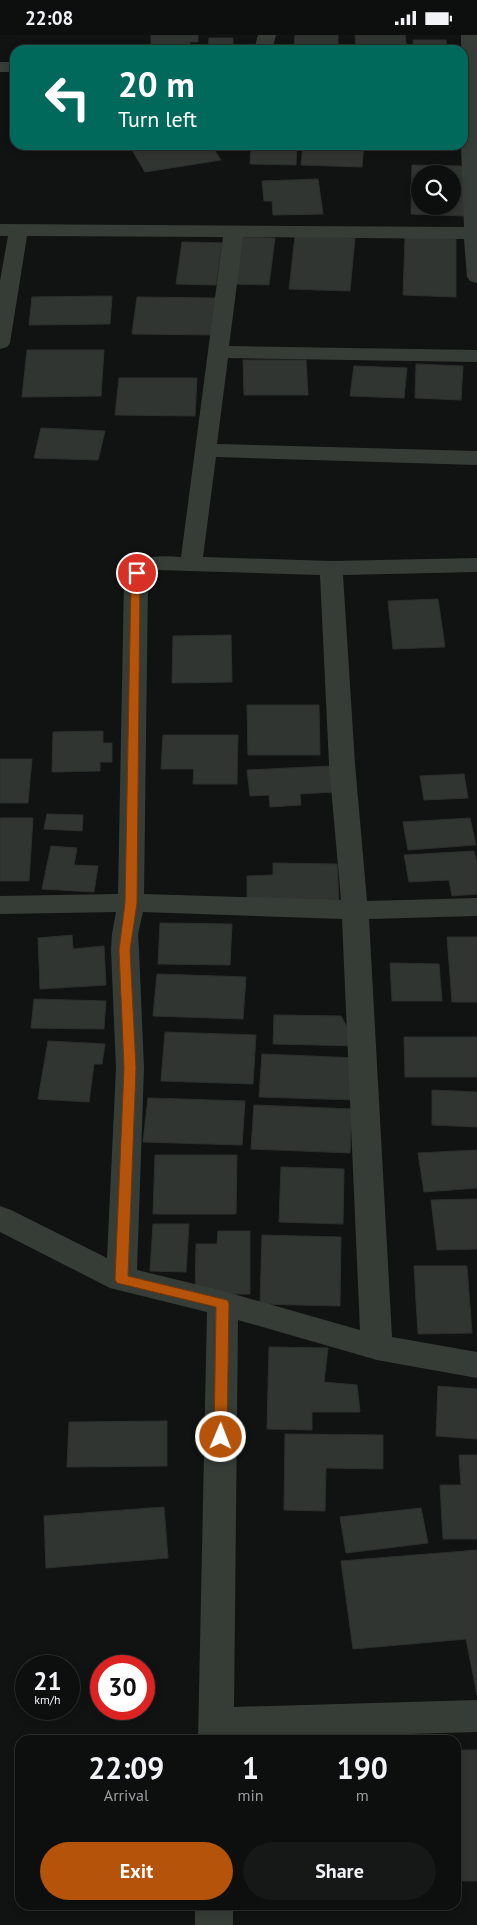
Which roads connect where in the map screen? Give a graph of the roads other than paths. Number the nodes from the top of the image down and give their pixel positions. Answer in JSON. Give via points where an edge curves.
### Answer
{"nodes":[{"id":1,"x":470,"y":35,"type":"edge"},
{"id":2,"x":468,"y":76,"type":"edge"},
{"id":3,"x":468,"y":142,"type":"edge"},
{"id":4,"x":9,"y":230,"type":"edge"},
{"id":5,"x":234,"y":230,"type":"junction"},
{"id":6,"x":475,"y":233,"type":"edge"},
{"id":7,"x":477,"y":277,"type":"edge"},
{"id":8,"x":0,"y":343,"type":"edge"},
{"id":9,"x":219,"y":351,"type":"junction"},
{"id":10,"x":477,"y":356,"type":"edge"},
{"id":11,"x":207,"y":450,"type":"junction"},
{"id":12,"x":477,"y":458,"type":"edge"},
{"id":13,"x":191,"y":564,"type":"junction"},
{"id":14,"x":477,"y":565,"type":"edge"},
{"id":15,"x":331,"y":568,"type":"junction"},
{"id":16,"x":131,"y":903,"type":"junction"},
{"id":17,"x":0,"y":905,"type":"edge"},
{"id":18,"x":477,"y":907,"type":"edge"},
{"id":19,"x":355,"y":910,"type":"junction"},
{"id":20,"x":0,"y":1218,"type":"edge"},
{"id":21,"x":121,"y":1279,"type":"junction"},
{"id":22,"x":222,"y":1303,"type":"junction"},
{"id":23,"x":377,"y":1347,"type":"junction"},
{"id":24,"x":477,"y":1365,"type":"edge"},
{"id":25,"x":477,"y":1716,"type":"edge"},
{"id":26,"x":216,"y":1732,"type":"edge"},
{"id":27,"x":214,"y":1910,"type":"edge"},
{"id":28,"x":214,"y":1925,"type":"edge"}],
"edges":[{"from":1,"to":2,"type":"street"},
{"from":3,"to":6,"type":"street"},
{"from":4,"to":5,"type":"street"},
{"from":4,"to":8,"type":"street"},
{"from":5,"to":6,"type":"street"},
{"from":5,"to":9,"type":"street"},
{"from":6,"to":7,"type":"street"},
{"from":9,"to":10,"type":"street"},
{"from":9,"to":11,"type":"street"},
{"from":11,"to":12,"type":"street"},
{"from":11,"to":13,"type":"street"},
{"from":13,"to":15,"type":"street"},
{"from":13,"to":16,"type":"street","via":[[153,563],[137,573]]},
{"from":14,"to":15,"type":"street"},
{"from":15,"to":19,"type":"street","via":[[342,764]]},
{"from":16,"to":17,"type":"street"},
{"from":16,"to":19,"type":"street"},
{"from":16,"to":21,"type":"street","via":[[125,950],[130,1068]]},
{"from":18,"to":19,"type":"street"},
{"from":19,"to":23,"type":"street"},
{"from":20,"to":21,"type":"street"},
{"from":21,"to":22,"type":"street"},
{"from":22,"to":23,"type":"street"},
{"from":22,"to":26,"type":"street"},
{"from":23,"to":24,"type":"street"},
{"from":25,"to":26,"type":"street"},
{"from":27,"to":28,"type":"street"}]}
